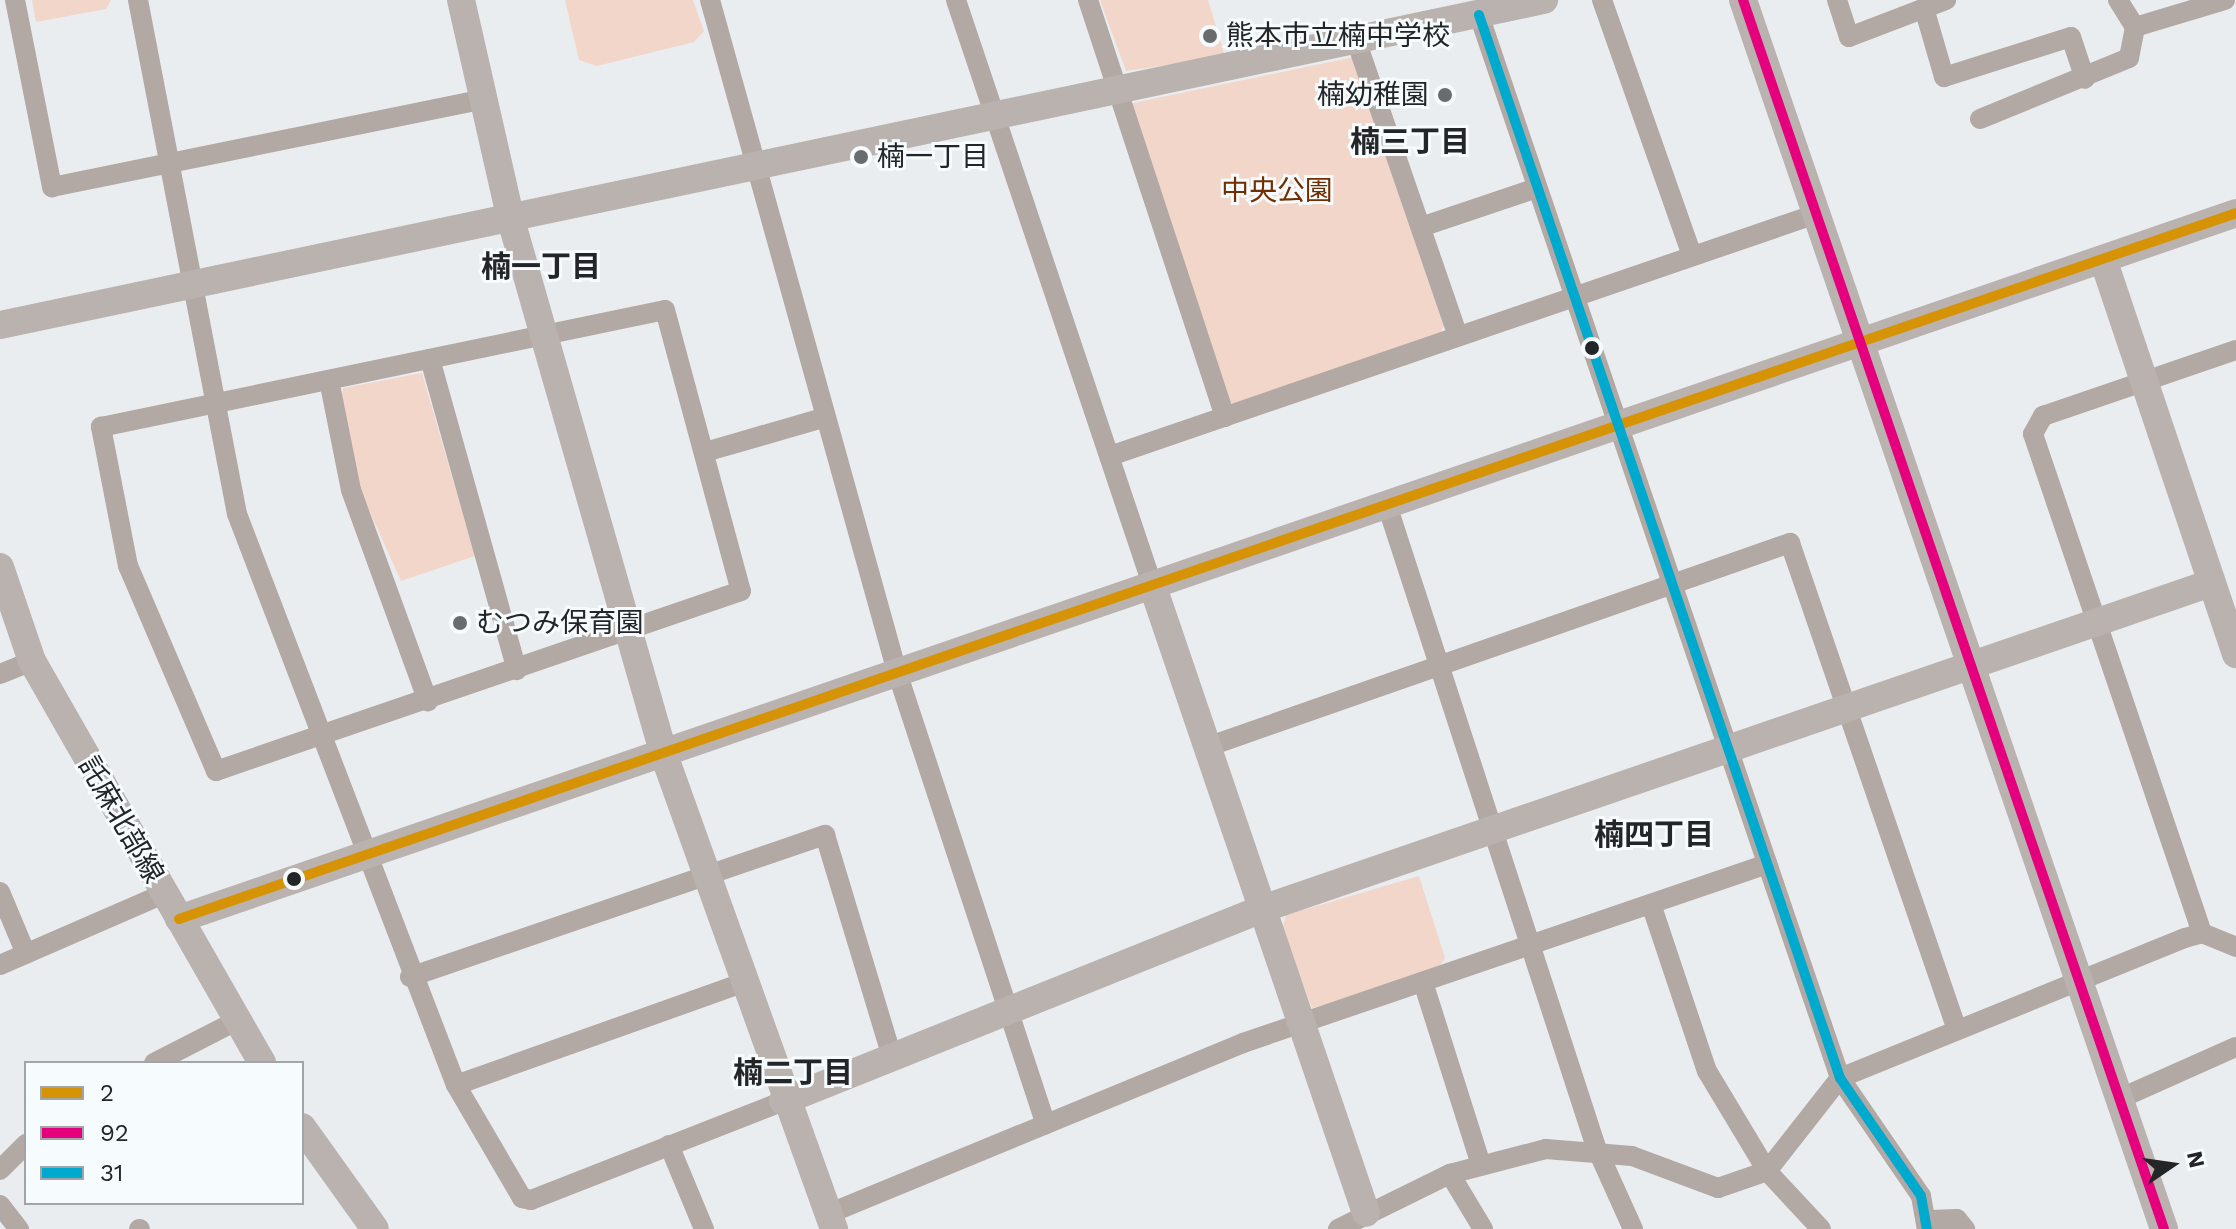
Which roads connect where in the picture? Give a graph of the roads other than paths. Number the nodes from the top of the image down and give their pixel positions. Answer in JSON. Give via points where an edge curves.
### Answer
{"nodes":[{"id":1,"x":15,"y":0,"type":"edge"},
{"id":2,"x":138,"y":0,"type":"edge"},
{"id":3,"x":461,"y":0,"type":"edge"},
{"id":4,"x":710,"y":0,"type":"edge"},
{"id":5,"x":956,"y":0,"type":"edge"},
{"id":6,"x":1088,"y":0,"type":"edge"},
{"id":7,"x":1544,"y":0,"type":"edge"},
{"id":8,"x":1602,"y":0,"type":"edge"},
{"id":9,"x":1743,"y":0,"type":"edge"},
{"id":10,"x":1837,"y":0,"type":"edge"},
{"id":11,"x":1946,"y":0,"type":"edge"},
{"id":12,"x":2118,"y":0,"type":"edge"},
{"id":13,"x":2225,"y":0,"type":"edge"},
{"id":14,"x":1924,"y":8,"type":"junction"},
{"id":15,"x":1479,"y":15,"type":"junction"},
{"id":16,"x":2135,"y":27,"type":"junction"},
{"id":17,"x":1357,"y":43,"type":"junction"},
{"id":18,"x":2085,"y":79,"type":"junction"},
{"id":19,"x":1117,"y":91,"type":"junction"},
{"id":20,"x":484,"y":99,"type":"junction"},
{"id":21,"x":996,"y":119,"type":"junction"},
{"id":22,"x":1980,"y":119,"type":"dead end"},
{"id":23,"x":168,"y":164,"type":"junction"},
{"id":24,"x":752,"y":169,"type":"junction"},
{"id":25,"x":1537,"y":188,"type":"junction"},
{"id":26,"x":2236,"y":213,"type":"edge"},
{"id":27,"x":1816,"y":214,"type":"junction"},
{"id":28,"x":511,"y":220,"type":"junction"},
{"id":29,"x":1421,"y":227,"type":"junction"},
{"id":30,"x":1692,"y":255,"type":"junction"},
{"id":31,"x":2103,"y":259,"type":"junction"},
{"id":32,"x":189,"y":286,"type":"junction"},
{"id":33,"x":1574,"y":295,"type":"junction"},
{"id":34,"x":0,"y":325,"type":"edge"},
{"id":35,"x":1457,"y":334,"type":"junction"},
{"id":36,"x":542,"y":335,"type":"junction"},
{"id":37,"x":1862,"y":340,"type":"junction"},
{"id":38,"x":2236,"y":350,"type":"edge"},
{"id":39,"x":430,"y":359,"type":"junction"},
{"id":40,"x":2146,"y":379,"type":"junction"},
{"id":41,"x":329,"y":380,"type":"junction"},
{"id":42,"x":212,"y":405,"type":"junction"},
{"id":43,"x":1225,"y":417,"type":"junction"},
{"id":44,"x":823,"y":418,"type":"junction"},
{"id":45,"x":1619,"y":422,"type":"junction"},
{"id":46,"x":705,"y":452,"type":"junction"},
{"id":47,"x":1110,"y":456,"type":"junction"},
{"id":48,"x":1387,"y":505,"type":"junction"},
{"id":49,"x":0,"y":567,"type":"edge"},
{"id":50,"x":2211,"y":583,"type":"junction"},
{"id":51,"x":1675,"y":584,"type":"junction"},
{"id":52,"x":1153,"y":587,"type":"junction"},
{"id":53,"x":2099,"y":623,"type":"junction"},
{"id":54,"x":628,"y":632,"type":"junction"},
{"id":55,"x":2236,"y":654,"type":"edge"},
{"id":56,"x":32,"y":661,"type":"junction"},
{"id":57,"x":1441,"y":666,"type":"junction"},
{"id":58,"x":1968,"y":666,"type":"junction"},
{"id":59,"x":517,"y":670,"type":"junction"},
{"id":60,"x":897,"y":672,"type":"junction"},
{"id":61,"x":0,"y":674,"type":"edge"},
{"id":62,"x":428,"y":701,"type":"junction"},
{"id":63,"x":1846,"y":707,"type":"junction"},
{"id":64,"x":320,"y":738,"type":"junction"},
{"id":65,"x":1207,"y":747,"type":"junction"},
{"id":66,"x":1728,"y":747,"type":"junction"},
{"id":67,"x":664,"y":755,"type":"junction"},
{"id":68,"x":1494,"y":826,"type":"junction"},
{"id":69,"x":364,"y":855,"type":"junction"},
{"id":70,"x":1767,"y":864,"type":"junction"},
{"id":71,"x":705,"y":872,"type":"junction"},
{"id":72,"x":0,"y":892,"type":"edge"},
{"id":73,"x":163,"y":894,"type":"junction"},
{"id":74,"x":1651,"y":904,"type":"junction"},
{"id":75,"x":1262,"y":909,"type":"junction"},
{"id":76,"x":179,"y":919,"type":"junction"},
{"id":77,"x":2202,"y":933,"type":"junction"},
{"id":78,"x":1534,"y":944,"type":"junction"},
{"id":79,"x":2236,"y":947,"type":"edge"},
{"id":80,"x":26,"y":954,"type":"junction"},
{"id":81,"x":0,"y":965,"type":"edge"},
{"id":82,"x":410,"y":977,"type":"junction"},
{"id":83,"x":2078,"y":980,"type":"junction"},
{"id":84,"x":1423,"y":982,"type":"junction"},
{"id":85,"x":743,"y":983,"type":"junction"},
{"id":86,"x":1007,"y":1009,"type":"junction"},
{"id":87,"x":238,"y":1020,"type":"junction"},
{"id":88,"x":1301,"y":1026,"type":"junction"},
{"id":89,"x":1957,"y":1030,"type":"junction"},
{"id":90,"x":2236,"y":1047,"type":"edge"},
{"id":91,"x":892,"y":1057,"type":"junction"},
{"id":92,"x":158,"y":1061,"type":"edge"},
{"id":93,"x":261,"y":1061,"type":"edge"},
{"id":94,"x":1840,"y":1078,"type":"junction"},
{"id":95,"x":456,"y":1085,"type":"junction"},
{"id":96,"x":2119,"y":1099,"type":"junction"},
{"id":97,"x":783,"y":1101,"type":"junction"},
{"id":98,"x":1046,"y":1124,"type":"junction"},
{"id":99,"x":304,"y":1130,"type":"edge"},
{"id":100,"x":669,"y":1145,"type":"junction"},
{"id":101,"x":24,"y":1146,"type":"edge"},
{"id":102,"x":1596,"y":1147,"type":"junction"},
{"id":103,"x":1481,"y":1165,"type":"junction"},
{"id":104,"x":0,"y":1170,"type":"edge"},
{"id":105,"x":1767,"y":1171,"type":"junction"},
{"id":106,"x":1450,"y":1174,"type":"junction"},
{"id":107,"x":0,"y":1205,"type":"edge"},
{"id":108,"x":1369,"y":1221,"type":"edge"},
{"id":109,"x":831,"y":1222,"type":"edge"},
{"id":110,"x":1928,"y":1224,"type":"edge"},
{"id":111,"x":19,"y":1229,"type":"edge"},
{"id":112,"x":375,"y":1229,"type":"edge"},
{"id":113,"x":704,"y":1229,"type":"edge"},
{"id":114,"x":1338,"y":1229,"type":"edge"},
{"id":115,"x":1483,"y":1229,"type":"edge"},
{"id":116,"x":1633,"y":1229,"type":"edge"},
{"id":117,"x":1821,"y":1229,"type":"edge"},
{"id":118,"x":1965,"y":1229,"type":"edge"},
{"id":119,"x":2164,"y":1229,"type":"edge"}],
"edges":[{"from":1,"to":23,"type":"street","via":[[52,187]]},
{"from":2,"to":23,"type":"street"},
{"from":3,"to":20,"type":"street"},
{"from":4,"to":24,"type":"street"},
{"from":5,"to":21,"type":"street"},
{"from":6,"to":19,"type":"street"},
{"from":7,"to":15,"type":"street"},
{"from":8,"to":30,"type":"street"},
{"from":9,"to":27,"type":"street"},
{"from":10,"to":14,"type":"street","via":[[1849,37]]},
{"from":11,"to":14,"type":"street"},
{"from":12,"to":16,"type":"street"},
{"from":13,"to":16,"type":"street"},
{"from":14,"to":18,"type":"street","via":[[1944,77],[2071,37]]},
{"from":15,"to":17,"type":"street"},
{"from":15,"to":25,"type":"street"},
{"from":16,"to":18,"type":"street","via":[[2129,58]]},
{"from":17,"to":19,"type":"street"},
{"from":17,"to":29,"type":"street"},
{"from":18,"to":22,"type":"street"},
{"from":19,"to":21,"type":"street"},
{"from":19,"to":43,"type":"street"},
{"from":20,"to":23,"type":"street"},
{"from":20,"to":28,"type":"street"},
{"from":21,"to":24,"type":"street"},
{"from":21,"to":47,"type":"street"},
{"from":23,"to":32,"type":"street"},
{"from":24,"to":28,"type":"street"},
{"from":24,"to":44,"type":"street"},
{"from":25,"to":29,"type":"street"},
{"from":25,"to":33,"type":"street"},
{"from":26,"to":31,"type":"street"},
{"from":27,"to":30,"type":"street"},
{"from":27,"to":37,"type":"street"},
{"from":28,"to":32,"type":"street"},
{"from":28,"to":36,"type":"street"},
{"from":29,"to":35,"type":"street"},
{"from":30,"to":33,"type":"street"},
{"from":31,"to":37,"type":"street"},
{"from":31,"to":40,"type":"street"},
{"from":32,"to":34,"type":"street"},
{"from":32,"to":42,"type":"street"},
{"from":33,"to":35,"type":"street"},
{"from":33,"to":45,"type":"street"},
{"from":35,"to":43,"type":"street"},
{"from":36,"to":39,"type":"street"},
{"from":36,"to":46,"type":"street","via":[[665,310]]},
{"from":36,"to":54,"type":"street"},
{"from":37,"to":45,"type":"street"},
{"from":37,"to":58,"type":"street"},
{"from":38,"to":40,"type":"street"},
{"from":39,"to":41,"type":"street"},
{"from":39,"to":59,"type":"street"},
{"from":40,"to":50,"type":"street"},
{"from":40,"to":53,"type":"street","via":[[2043,416],[2033,434]]},
{"from":41,"to":42,"type":"street"},
{"from":41,"to":62,"type":"street","via":[[351,490]]},
{"from":42,"to":64,"type":"street","via":[[237,514]]},
{"from":42,"to":64,"type":"street","via":[[101,427],[128,566],[216,771]]},
{"from":43,"to":47,"type":"street"},
{"from":44,"to":46,"type":"street"},
{"from":44,"to":60,"type":"street"},
{"from":45,"to":48,"type":"street"},
{"from":45,"to":51,"type":"street"},
{"from":46,"to":54,"type":"street","via":[[741,591]]},
{"from":47,"to":52,"type":"street"},
{"from":48,"to":52,"type":"street"},
{"from":48,"to":57,"type":"street"},
{"from":49,"to":56,"type":"street","name":"託麻北部線"},
{"from":50,"to":53,"type":"street"},
{"from":50,"to":55,"type":"street"},
{"from":51,"to":57,"type":"street"},
{"from":51,"to":63,"type":"street","via":[[1790,543]]},
{"from":51,"to":66,"type":"street"},
{"from":52,"to":60,"type":"street"},
{"from":52,"to":65,"type":"street"},
{"from":53,"to":58,"type":"street"},
{"from":53,"to":77,"type":"street"},
{"from":54,"to":59,"type":"street"},
{"from":54,"to":67,"type":"street"},
{"from":56,"to":61,"type":"street"},
{"from":56,"to":73,"type":"street","name":"託麻北部線"},
{"from":57,"to":65,"type":"street"},
{"from":57,"to":68,"type":"street"},
{"from":58,"to":63,"type":"street"},
{"from":58,"to":83,"type":"street"},
{"from":59,"to":62,"type":"street"},
{"from":60,"to":67,"type":"street"},
{"from":60,"to":86,"type":"street"},
{"from":62,"to":64,"type":"street"},
{"from":63,"to":66,"type":"street"},
{"from":63,"to":89,"type":"street"},
{"from":64,"to":69,"type":"street"},
{"from":65,"to":75,"type":"street"},
{"from":66,"to":68,"type":"street"},
{"from":66,"to":70,"type":"street"},
{"from":67,"to":69,"type":"street"},
{"from":67,"to":71,"type":"street"},
{"from":68,"to":75,"type":"street"},
{"from":68,"to":78,"type":"street"},
{"from":69,"to":76,"type":"street"},
{"from":69,"to":82,"type":"street"},
{"from":70,"to":74,"type":"street"},
{"from":70,"to":94,"type":"street"},
{"from":71,"to":82,"type":"street"},
{"from":71,"to":85,"type":"street"},
{"from":71,"to":91,"type":"street","via":[[825,835]]},
{"from":72,"to":80,"type":"street"},
{"from":73,"to":76,"type":"street","name":"託麻北部線"},
{"from":73,"to":80,"type":"street"},
{"from":74,"to":78,"type":"street"},
{"from":74,"to":105,"type":"street","via":[[1707,1071]]},
{"from":75,"to":86,"type":"street"},
{"from":75,"to":88,"type":"street"},
{"from":76,"to":87,"type":"street","name":"託麻北部線"},
{"from":77,"to":79,"type":"street"},
{"from":77,"to":83,"type":"street"},
{"from":78,"to":84,"type":"street"},
{"from":78,"to":102,"type":"street"},
{"from":80,"to":81,"type":"street"},
{"from":82,"to":95,"type":"street"},
{"from":83,"to":89,"type":"street"},
{"from":83,"to":96,"type":"street"},
{"from":84,"to":88,"type":"street"},
{"from":84,"to":103,"type":"street"},
{"from":85,"to":95,"type":"street"},
{"from":85,"to":97,"type":"street"},
{"from":86,"to":91,"type":"street"},
{"from":86,"to":98,"type":"street"},
{"from":87,"to":92,"type":"street"},
{"from":87,"to":93,"type":"street","name":"託麻北部線"},
{"from":88,"to":98,"type":"street"},
{"from":88,"to":108,"type":"street"},
{"from":89,"to":94,"type":"street"},
{"from":90,"to":96,"type":"street"},
{"from":91,"to":97,"type":"street"},
{"from":94,"to":105,"type":"street"},
{"from":94,"to":110,"type":"street"},
{"from":95,"to":100,"type":"street","via":[[522,1198]]},
{"from":96,"to":119,"type":"street"},
{"from":97,"to":100,"type":"street"},
{"from":97,"to":109,"type":"street"},
{"from":98,"to":109,"type":"street"},
{"from":99,"to":112,"type":"street"},
{"from":100,"to":113,"type":"street"},
{"from":101,"to":104,"type":"street"},
{"from":102,"to":103,"type":"street","via":[[1546,1149]]},
{"from":102,"to":105,"type":"street","via":[[1718,1188]]},
{"from":102,"to":116,"type":"street"},
{"from":103,"to":106,"type":"street"},
{"from":105,"to":117,"type":"street"},
{"from":106,"to":108,"type":"street"},
{"from":106,"to":115,"type":"street"},
{"from":107,"to":111,"type":"street"},
{"from":108,"to":114,"type":"street"},
{"from":110,"to":118,"type":"street","via":[[1957,1219]]}]}
